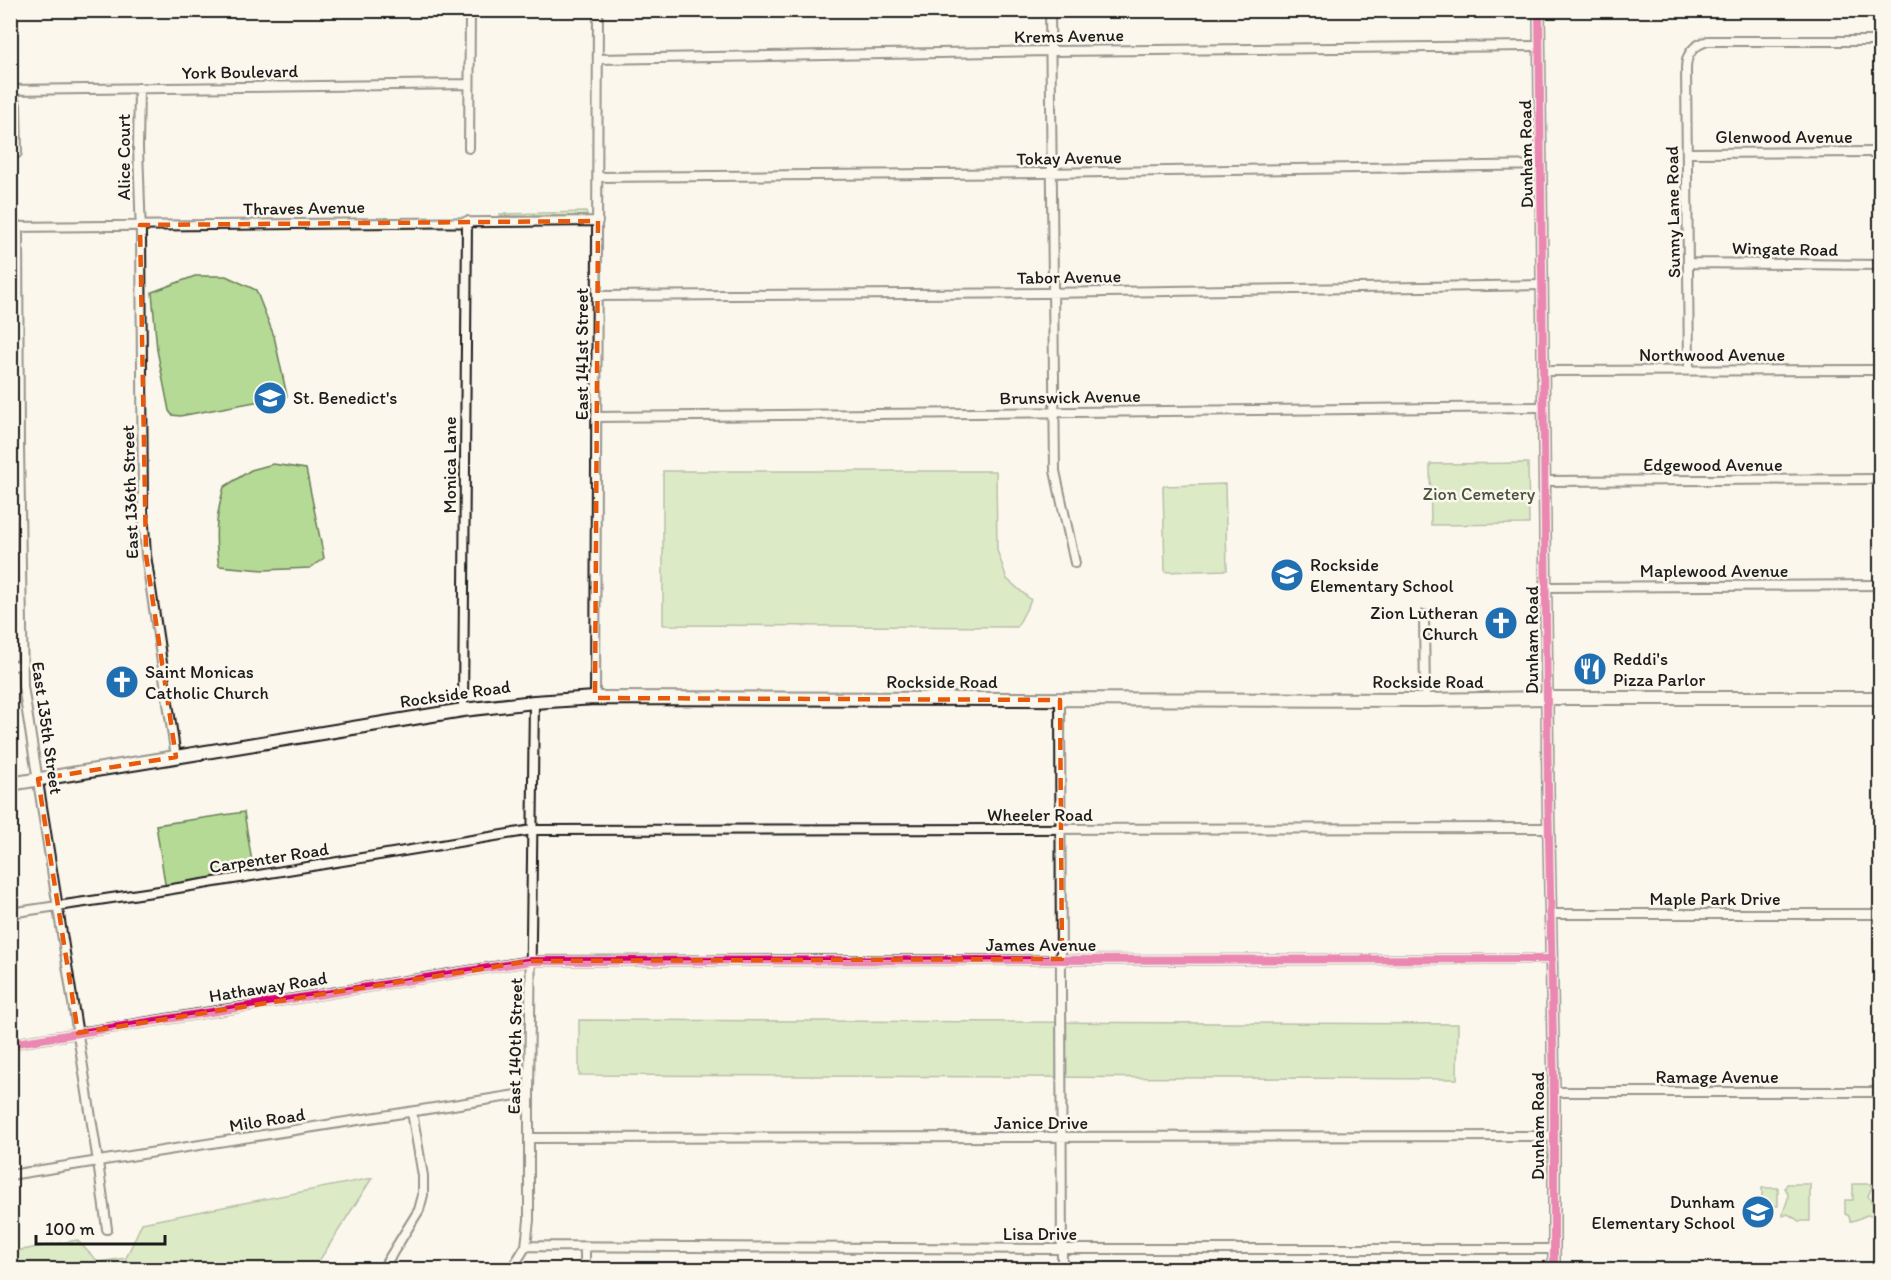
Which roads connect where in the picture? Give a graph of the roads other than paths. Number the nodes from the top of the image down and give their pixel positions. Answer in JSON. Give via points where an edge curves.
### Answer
{"nodes":[{"id":1,"x":470,"y":10,"type":"edge"},
{"id":2,"x":598,"y":10,"type":"edge"},
{"id":3,"x":1050,"y":10,"type":"edge"},
{"id":4,"x":1539,"y":10,"type":"edge"},
{"id":5,"x":1881,"y":41,"type":"edge"},
{"id":6,"x":1540,"y":45,"type":"junction"},
{"id":7,"x":1051,"y":51,"type":"junction"},
{"id":8,"x":598,"y":58,"type":"junction"},
{"id":9,"x":469,"y":84,"type":"junction"},
{"id":10,"x":139,"y":88,"type":"junction"},
{"id":11,"x":10,"y":90,"type":"edge"},
{"id":12,"x":469,"y":148,"type":"dead end"},
{"id":13,"x":1881,"y":152,"type":"edge"},
{"id":14,"x":17,"y":153,"type":"dead end"},
{"id":15,"x":1687,"y":153,"type":"junction"},
{"id":16,"x":1541,"y":165,"type":"junction"},
{"id":17,"x":1052,"y":173,"type":"junction"},
{"id":18,"x":598,"y":177,"type":"junction"},
{"id":19,"x":466,"y":221,"type":"junction"},
{"id":20,"x":598,"y":221,"type":"junction"},
{"id":21,"x":140,"y":225,"type":"junction"},
{"id":22,"x":14,"y":226,"type":"edge"},
{"id":23,"x":1688,"y":263,"type":"junction"},
{"id":24,"x":1881,"y":265,"type":"edge"},
{"id":25,"x":1542,"y":285,"type":"junction"},
{"id":26,"x":1053,"y":293,"type":"junction"},
{"id":27,"x":597,"y":296,"type":"junction"},
{"id":28,"x":14,"y":336,"type":"edge"},
{"id":29,"x":1689,"y":370,"type":"junction"},
{"id":30,"x":1881,"y":370,"type":"edge"},
{"id":31,"x":1543,"y":371,"type":"junction"},
{"id":32,"x":1543,"y":407,"type":"junction"},
{"id":33,"x":1055,"y":412,"type":"junction"},
{"id":34,"x":596,"y":417,"type":"junction"},
{"id":35,"x":15,"y":446,"type":"edge"},
{"id":36,"x":1881,"y":479,"type":"edge"},
{"id":37,"x":1545,"y":481,"type":"junction"},
{"id":38,"x":1075,"y":563,"type":"dead end"},
{"id":39,"x":1881,"y":585,"type":"edge"},
{"id":40,"x":1547,"y":587,"type":"junction"},
{"id":41,"x":1424,"y":615,"type":"dead end"},
{"id":42,"x":22,"y":665,"type":"junction"},
{"id":43,"x":10,"y":666,"type":"edge"},
{"id":44,"x":595,"y":698,"type":"junction"},
{"id":45,"x":1547,"y":698,"type":"junction"},
{"id":46,"x":1881,"y":698,"type":"edge"},
{"id":47,"x":1060,"y":700,"type":"junction"},
{"id":48,"x":1425,"y":700,"type":"junction"},
{"id":49,"x":534,"y":702,"type":"junction"},
{"id":50,"x":463,"y":710,"type":"junction"},
{"id":51,"x":176,"y":757,"type":"junction"},
{"id":52,"x":38,"y":779,"type":"junction"},
{"id":53,"x":10,"y":784,"type":"edge"},
{"id":54,"x":1548,"y":828,"type":"junction"},
{"id":55,"x":532,"y":830,"type":"junction"},
{"id":56,"x":1060,"y":830,"type":"junction"},
{"id":57,"x":58,"y":905,"type":"junction"},
{"id":58,"x":10,"y":913,"type":"edge"},
{"id":59,"x":1550,"y":914,"type":"junction"},
{"id":60,"x":1881,"y":914,"type":"edge"},
{"id":61,"x":1062,"y":959,"type":"junction"},
{"id":62,"x":1552,"y":959,"type":"junction"},
{"id":63,"x":531,"y":961,"type":"junction"},
{"id":64,"x":78,"y":1033,"type":"junction"},
{"id":65,"x":10,"y":1044,"type":"edge"},
{"id":66,"x":1554,"y":1092,"type":"junction"},
{"id":67,"x":1881,"y":1092,"type":"edge"},
{"id":68,"x":529,"y":1093,"type":"junction"},
{"id":69,"x":412,"y":1112,"type":"junction"},
{"id":70,"x":1553,"y":1136,"type":"junction"},
{"id":71,"x":529,"y":1138,"type":"junction"},
{"id":72,"x":1062,"y":1138,"type":"junction"},
{"id":73,"x":98,"y":1162,"type":"junction"},
{"id":74,"x":10,"y":1175,"type":"edge"},
{"id":75,"x":106,"y":1229,"type":"dead end"},
{"id":76,"x":526,"y":1246,"type":"junction"},
{"id":77,"x":585,"y":1247,"type":"junction"},
{"id":78,"x":1062,"y":1249,"type":"junction"},
{"id":79,"x":1554,"y":1249,"type":"junction"},
{"id":80,"x":382,"y":1269,"type":"edge"},
{"id":81,"x":511,"y":1269,"type":"edge"},
{"id":82,"x":585,"y":1269,"type":"edge"},
{"id":83,"x":1062,"y":1269,"type":"edge"},
{"id":84,"x":1554,"y":1269,"type":"edge"}],
"edges":[{"from":1,"to":9,"type":"street"},
{"from":2,"to":8,"type":"street","name":"East 141st Street"},
{"from":3,"to":7,"type":"street"},
{"from":4,"to":6,"type":"street","name":"Dunham Road"},
{"from":5,"to":15,"type":"street","name":"Sunny Lane Road","via":[[1708,41],[1695,46],[1686,61]]},
{"from":6,"to":7,"type":"street","name":"Krems Avenue"},
{"from":6,"to":16,"type":"street","name":"Dunham Road"},
{"from":7,"to":8,"type":"street","name":"Krems Avenue"},
{"from":7,"to":17,"type":"street"},
{"from":8,"to":18,"type":"street","name":"East 141st Street"},
{"from":9,"to":10,"type":"street","name":"York Boulevard"},
{"from":9,"to":12,"type":"street"},
{"from":10,"to":11,"type":"street","name":"York Boulevard"},
{"from":10,"to":21,"type":"street","name":"Alice Court"},
{"from":11,"to":14,"type":"street","via":[[16,105]]},
{"from":13,"to":15,"type":"street","name":"Glenwood Avenue"},
{"from":15,"to":23,"type":"street","name":"Sunny Lane Road"},
{"from":16,"to":17,"type":"street","name":"Tokay Avenue"},
{"from":16,"to":25,"type":"street","name":"Dunham Road"},
{"from":17,"to":18,"type":"street","name":"Tokay Avenue"},
{"from":17,"to":26,"type":"street"},
{"from":18,"to":20,"type":"street","name":"East 141st Street"},
{"from":19,"to":20,"type":"street","name":"Thraves Avenue"},
{"from":19,"to":21,"type":"street","name":"Thraves Avenue"},
{"from":19,"to":50,"type":"street","name":"Monica Lane"},
{"from":20,"to":27,"type":"street","name":"East 141st Street"},
{"from":21,"to":22,"type":"street","name":"Thraves Avenue"},
{"from":21,"to":51,"type":"street","name":"East 136th Street","via":[[144,536]]},
{"from":22,"to":28,"type":"street","name":"East 135th Street"},
{"from":23,"to":24,"type":"street","name":"Wingate Road"},
{"from":23,"to":29,"type":"street","name":"Sunny Lane Road"},
{"from":25,"to":26,"type":"street","name":"Tabor Avenue"},
{"from":25,"to":31,"type":"street","name":"Dunham Road"},
{"from":26,"to":27,"type":"street","name":"Tabor Avenue"},
{"from":26,"to":33,"type":"street"},
{"from":27,"to":34,"type":"street","name":"East 141st Street"},
{"from":28,"to":35,"type":"street","name":"East 135th Street"},
{"from":29,"to":30,"type":"street","name":"Northwood Avenue"},
{"from":29,"to":31,"type":"street","name":"Northwood Avenue"},
{"from":31,"to":32,"type":"street","name":"Dunham Road"},
{"from":32,"to":33,"type":"street","name":"Brunswick Avenue"},
{"from":32,"to":37,"type":"street","name":"Dunham Road"},
{"from":33,"to":34,"type":"street","name":"Brunswick Avenue"},
{"from":33,"to":38,"type":"street","via":[[1055,471]]},
{"from":34,"to":44,"type":"street","name":"East 141st Street"},
{"from":35,"to":42,"type":"street","name":"East 135th Street"},
{"from":36,"to":37,"type":"street","name":"Edgewood Avenue"},
{"from":37,"to":40,"type":"street","name":"Dunham Road"},
{"from":39,"to":40,"type":"street","name":"Maplewood Avenue"},
{"from":40,"to":45,"type":"street","name":"Dunham Road"},
{"from":41,"to":48,"type":"street"},
{"from":42,"to":43,"type":"street"},
{"from":42,"to":52,"type":"street","name":"East 135th Street"},
{"from":44,"to":47,"type":"main road","name":"Rockside Road"},
{"from":44,"to":49,"type":"main road","name":"Rockside Road"},
{"from":45,"to":46,"type":"main road","name":"Rockside Road"},
{"from":45,"to":48,"type":"main road","name":"Rockside Road"},
{"from":45,"to":54,"type":"street","name":"Dunham Road"},
{"from":47,"to":48,"type":"main road","name":"Rockside Road"},
{"from":47,"to":56,"type":"street"},
{"from":49,"to":50,"type":"main road","name":"Rockside Road"},
{"from":49,"to":55,"type":"street","name":"East 140th Street"},
{"from":50,"to":51,"type":"main road","name":"Rockside Road"},
{"from":51,"to":52,"type":"main road","name":"Rockside Road"},
{"from":52,"to":53,"type":"main road","name":"Rockside Road"},
{"from":52,"to":57,"type":"street","name":"East 135th Street"},
{"from":54,"to":56,"type":"street","name":"Wheeler Road"},
{"from":54,"to":59,"type":"street","name":"Dunham Road"},
{"from":55,"to":56,"type":"street","name":"Wheeler Road"},
{"from":55,"to":57,"type":"street","name":"Carpenter Road"},
{"from":55,"to":63,"type":"street","name":"East 140th Street"},
{"from":56,"to":61,"type":"street"},
{"from":57,"to":58,"type":"street","name":"Carpenter Road"},
{"from":57,"to":64,"type":"street","name":"East 135th Street"},
{"from":59,"to":60,"type":"street","name":"Maple Park Drive"},
{"from":59,"to":62,"type":"street","name":"Dunham Road"},
{"from":61,"to":62,"type":"street","name":"James Avenue"},
{"from":61,"to":63,"type":"street","name":"James Avenue"},
{"from":61,"to":72,"type":"street"},
{"from":62,"to":66,"type":"street","name":"Dunham Road"},
{"from":63,"to":64,"type":"street","name":"Hathaway Road"},
{"from":63,"to":68,"type":"street","name":"East 140th Street"},
{"from":64,"to":65,"type":"street","name":"Hathaway Road"},
{"from":64,"to":73,"type":"street","name":"East 135th Street"},
{"from":66,"to":67,"type":"street","name":"Ramage Avenue"},
{"from":66,"to":70,"type":"street","name":"Dunham Road"},
{"from":68,"to":69,"type":"street","name":"Milo Road"},
{"from":68,"to":71,"type":"street","name":"East 140th Street"},
{"from":69,"to":73,"type":"street","name":"Milo Road"},
{"from":69,"to":80,"type":"street","via":[[423,1195],[419,1210]]},
{"from":70,"to":72,"type":"street","name":"Janice Drive"},
{"from":70,"to":79,"type":"street","name":"Dunham Road"},
{"from":71,"to":72,"type":"street","name":"Janice Drive"},
{"from":71,"to":76,"type":"street","name":"East 140th Street"},
{"from":72,"to":78,"type":"street"},
{"from":73,"to":74,"type":"street","name":"Milo Road"},
{"from":73,"to":75,"type":"street","name":"East 135th Street"},
{"from":76,"to":77,"type":"street","name":"Lisa Drive"},
{"from":76,"to":81,"type":"street"},
{"from":77,"to":78,"type":"street","name":"Lisa Drive"},
{"from":77,"to":82,"type":"street"},
{"from":78,"to":79,"type":"street","name":"Lisa Drive"},
{"from":78,"to":83,"type":"street"},
{"from":79,"to":84,"type":"street","name":"Dunham Road"}]}
